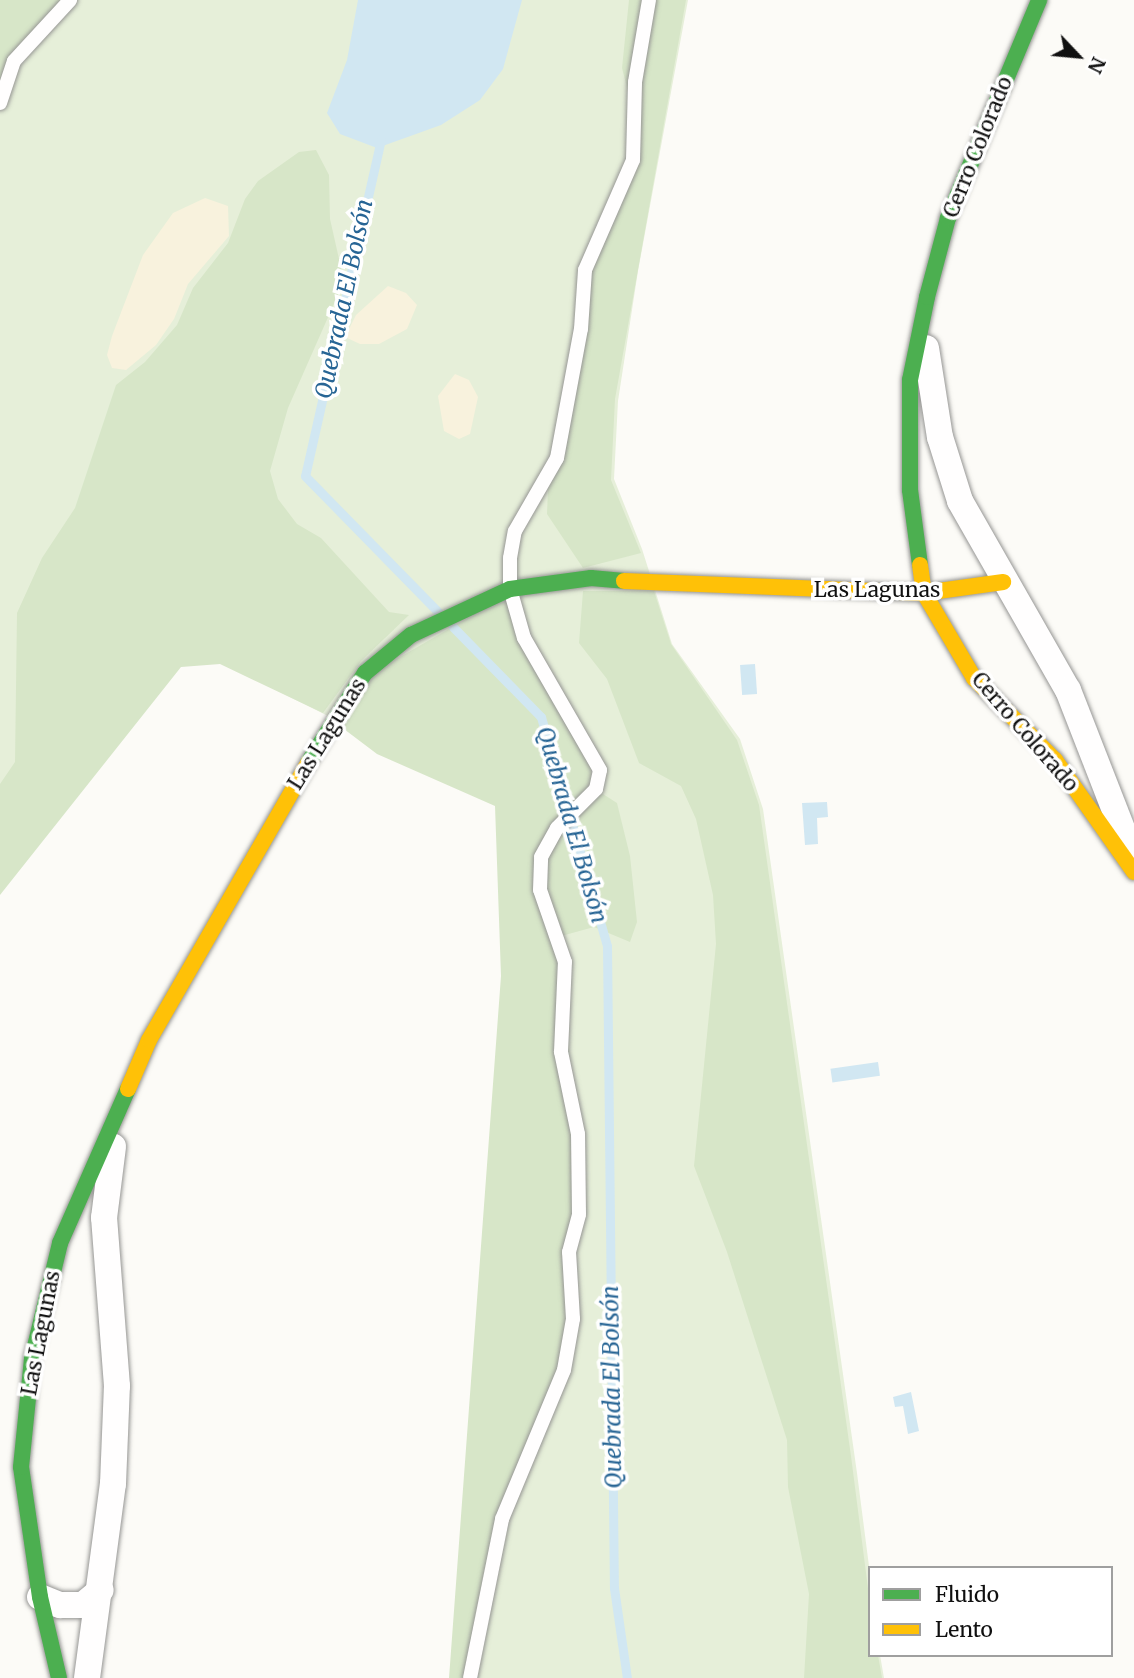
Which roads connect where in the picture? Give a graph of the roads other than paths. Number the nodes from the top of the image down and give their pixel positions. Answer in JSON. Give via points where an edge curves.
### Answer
{"nodes":[{"id":1,"x":70,"y":0,"type":"edge"},
{"id":2,"x":649,"y":0,"type":"edge"},
{"id":3,"x":1039,"y":0,"type":"edge"},
{"id":4,"x":0,"y":103,"type":"edge"},
{"id":5,"x":927,"y":297,"type":"junction"},
{"id":6,"x":1003,"y":582,"type":"junction"},
{"id":7,"x":510,"y":589,"type":"junction"},
{"id":8,"x":924,"y":593,"type":"junction"},
{"id":9,"x":1134,"y":860,"type":"edge"},
{"id":10,"x":1134,"y":872,"type":"edge"},
{"id":11,"x":116,"y":1122,"type":"junction"},
{"id":12,"x":101,"y":1590,"type":"junction"},
{"id":13,"x":40,"y":1597,"type":"junction"},
{"id":14,"x":59,"y":1678,"type":"edge"},
{"id":15,"x":87,"y":1678,"type":"edge"},
{"id":16,"x":470,"y":1678,"type":"edge"}],
"edges":[{"from":1,"to":4,"type":"lane","via":[[14,61]]},
{"from":2,"to":7,"type":"lane","via":[[635,82],[633,160],[584,270],[581,329],[557,458],[515,531]]},
{"from":3,"to":5,"type":"street","name":"Cerro Colorado","via":[[948,218]]},
{"from":5,"to":6,"type":"street","name":"Cerro Colorado","via":[[926,363],[940,437],[960,501]]},
{"from":5,"to":8,"type":"street","name":"Cerro Colorado","via":[[910,380],[910,490]]},
{"from":6,"to":8,"type":"street","name":"Las Lagunas"},
{"from":6,"to":9,"type":"street","name":"Cerro Colorado","via":[[1068,690]]},
{"from":7,"to":8,"type":"street","name":"Las Lagunas","via":[[591,578],[683,587]]},
{"from":7,"to":11,"type":"street","name":"Las Lagunas","via":[[411,635],[365,673],[323,736],[149,1040]]},
{"from":7,"to":16,"type":"lane","via":[[524,638],[600,770],[596,789],[557,828],[541,857],[540,890],[565,962],[561,1052],[578,1134],[579,1214],[569,1252],[573,1320],[564,1370],[502,1519]]},
{"from":8,"to":10,"type":"street","name":"Cerro Colorado","via":[[974,678],[1055,760]]},
{"from":11,"to":12,"type":"street","name":"Las Lagunas","via":[[104,1218],[117,1385],[113,1484]]},
{"from":11,"to":13,"type":"street","name":"Las Lagunas","via":[[60,1243],[32,1359],[21,1467]]},
{"from":12,"to":13,"type":"street","via":[[83,1605],[60,1605]]},
{"from":12,"to":15,"type":"street","name":"Las Lagunas"},
{"from":13,"to":14,"type":"street","name":"Las Lagunas"}]}
